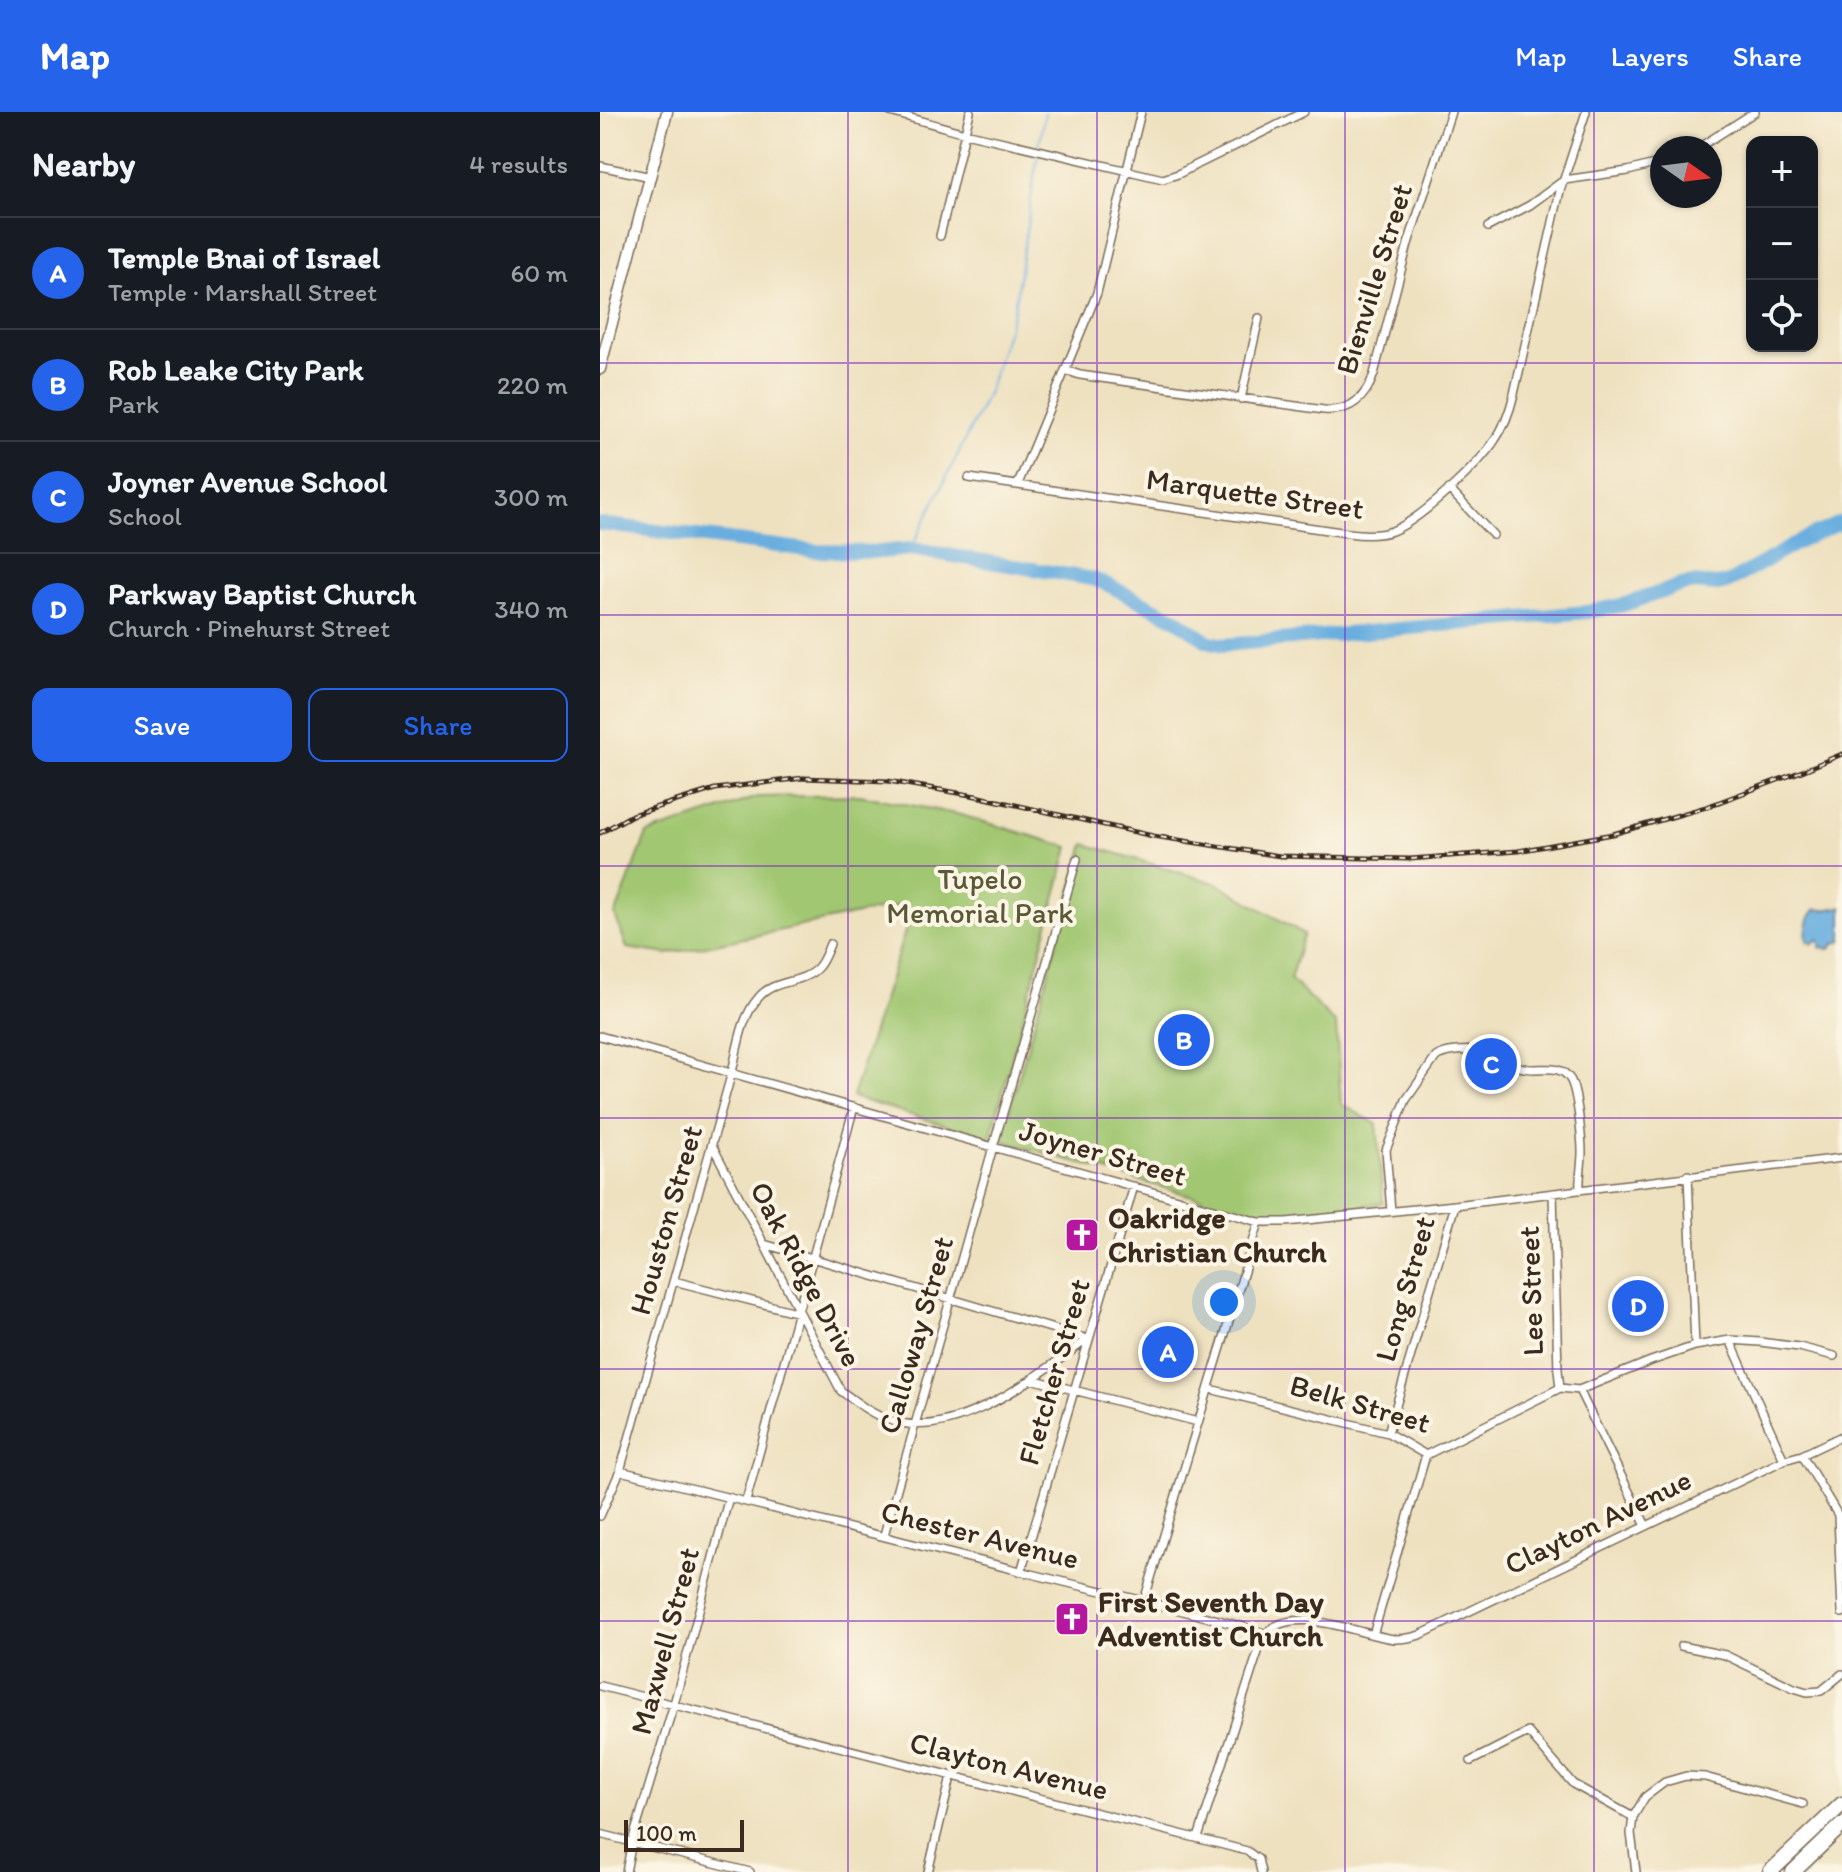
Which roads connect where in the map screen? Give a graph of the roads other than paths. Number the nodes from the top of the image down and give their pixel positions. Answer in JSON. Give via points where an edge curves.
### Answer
{"nodes":[{"id":1,"x":667,"y":112,"type":"edge"},
{"id":2,"x":890,"y":112,"type":"edge"},
{"id":3,"x":970,"y":112,"type":"edge"},
{"id":4,"x":1141,"y":112,"type":"edge"},
{"id":5,"x":1304,"y":112,"type":"edge"},
{"id":6,"x":1451,"y":112,"type":"edge"},
{"id":7,"x":1586,"y":112,"type":"edge"},
{"id":8,"x":1755,"y":112,"type":"edge"},
{"id":9,"x":965,"y":133,"type":"junction"},
{"id":10,"x":1718,"y":136,"type":"edge"},
{"id":11,"x":1650,"y":165,"type":"edge"},
{"id":12,"x":600,"y":166,"type":"edge"},
{"id":13,"x":1127,"y":172,"type":"junction"},
{"id":14,"x":651,"y":177,"type":"junction"},
{"id":15,"x":1564,"y":180,"type":"junction"},
{"id":16,"x":1488,"y":227,"type":"dead end"},
{"id":17,"x":940,"y":236,"type":"dead end"},
{"id":18,"x":1259,"y":318,"type":"dead end"},
{"id":19,"x":600,"y":369,"type":"edge"},
{"id":20,"x":1065,"y":370,"type":"junction"},
{"id":21,"x":1241,"y":399,"type":"junction"},
{"id":22,"x":969,"y":478,"type":"dead end"},
{"id":23,"x":1018,"y":484,"type":"junction"},
{"id":24,"x":1449,"y":489,"type":"junction"},
{"id":25,"x":1493,"y":535,"type":"dead end"},
{"id":26,"x":1077,"y":859,"type":"dead end"},
{"id":27,"x":830,"y":944,"type":"dead end"},
{"id":28,"x":601,"y":1039,"type":"edge"},
{"id":29,"x":732,"y":1072,"type":"junction"},
{"id":30,"x":854,"y":1107,"type":"junction"},
{"id":31,"x":711,"y":1144,"type":"junction"},
{"id":32,"x":993,"y":1147,"type":"junction"},
{"id":33,"x":1842,"y":1158,"type":"edge"},
{"id":34,"x":1688,"y":1175,"type":"junction"},
{"id":35,"x":1134,"y":1186,"type":"junction"},
{"id":36,"x":1580,"y":1190,"type":"junction"},
{"id":37,"x":1553,"y":1193,"type":"junction"},
{"id":38,"x":1455,"y":1205,"type":"junction"},
{"id":39,"x":1391,"y":1211,"type":"junction"},
{"id":40,"x":1259,"y":1222,"type":"junction"},
{"id":41,"x":764,"y":1244,"type":"junction"},
{"id":42,"x":813,"y":1259,"type":"junction"},
{"id":43,"x":674,"y":1281,"type":"junction"},
{"id":44,"x":950,"y":1299,"type":"junction"},
{"id":45,"x":799,"y":1313,"type":"junction"},
{"id":46,"x":1088,"y":1339,"type":"junction"},
{"id":47,"x":1730,"y":1340,"type":"junction"},
{"id":48,"x":1695,"y":1346,"type":"junction"},
{"id":49,"x":1834,"y":1356,"type":"dead end"},
{"id":50,"x":1031,"y":1379,"type":"junction"},
{"id":51,"x":1560,"y":1388,"type":"junction"},
{"id":52,"x":1075,"y":1389,"type":"junction"},
{"id":53,"x":1210,"y":1389,"type":"junction"},
{"id":54,"x":1579,"y":1390,"type":"junction"},
{"id":55,"x":1198,"y":1422,"type":"junction"},
{"id":56,"x":915,"y":1425,"type":"junction"},
{"id":57,"x":1388,"y":1433,"type":"junction"},
{"id":58,"x":1842,"y":1436,"type":"edge"},
{"id":59,"x":1426,"y":1455,"type":"junction"},
{"id":60,"x":1802,"y":1455,"type":"junction"},
{"id":61,"x":1784,"y":1460,"type":"junction"},
{"id":62,"x":620,"y":1471,"type":"junction"},
{"id":63,"x":729,"y":1497,"type":"junction"},
{"id":64,"x":746,"y":1501,"type":"junction"},
{"id":65,"x":600,"y":1516,"type":"edge"},
{"id":66,"x":1646,"y":1526,"type":"junction"},
{"id":67,"x":884,"y":1535,"type":"junction"},
{"id":68,"x":1021,"y":1572,"type":"junction"},
{"id":69,"x":1144,"y":1601,"type":"junction"},
{"id":70,"x":1842,"y":1613,"type":"edge"},
{"id":71,"x":1267,"y":1634,"type":"junction"},
{"id":72,"x":1373,"y":1635,"type":"junction"},
{"id":73,"x":1681,"y":1646,"type":"dead end"},
{"id":74,"x":1842,"y":1674,"type":"edge"},
{"id":75,"x":600,"y":1686,"type":"edge"},
{"id":76,"x":674,"y":1704,"type":"junction"},
{"id":77,"x":1471,"y":1761,"type":"dead end"},
{"id":78,"x":951,"y":1777,"type":"junction"},
{"id":79,"x":1803,"y":1804,"type":"dead end"},
{"id":80,"x":1842,"y":1804,"type":"edge"},
{"id":81,"x":1633,"y":1817,"type":"junction"},
{"id":82,"x":1837,"y":1823,"type":"edge"},
{"id":83,"x":600,"y":1834,"type":"edge"},
{"id":84,"x":1198,"y":1838,"type":"junction"},
{"id":85,"x":632,"y":1842,"type":"junction"},
{"id":86,"x":626,"y":1872,"type":"edge"},
{"id":87,"x":750,"y":1872,"type":"edge"},
{"id":88,"x":928,"y":1872,"type":"edge"},
{"id":89,"x":1261,"y":1872,"type":"edge"},
{"id":90,"x":1636,"y":1872,"type":"edge"},
{"id":91,"x":1770,"y":1872,"type":"edge"},
{"id":92,"x":1793,"y":1872,"type":"edge"}],
"edges":[{"from":1,"to":14,"type":"street"},
{"from":2,"to":9,"type":"street"},
{"from":3,"to":9,"type":"street"},
{"from":4,"to":13,"type":"street"},
{"from":5,"to":13,"type":"street","via":[[1166,179]]},
{"from":6,"to":21,"type":"street","name":"Bienville Street","via":[[1408,244],[1371,384],[1362,398],[1333,411]]},
{"from":7,"to":15,"type":"street","name":"Marquette Street"},
{"from":8,"to":10,"type":"street"},
{"from":9,"to":13,"type":"street"},
{"from":9,"to":17,"type":"street"},
{"from":11,"to":15,"type":"street"},
{"from":12,"to":14,"type":"street"},
{"from":13,"to":20,"type":"street","via":[[1100,286]]},
{"from":14,"to":19,"type":"street"},
{"from":15,"to":16,"type":"street"},
{"from":15,"to":24,"type":"street","name":"Marquette Street","via":[[1508,415],[1488,450]]},
{"from":18,"to":21,"type":"street"},
{"from":20,"to":21,"type":"street","name":"Bienville Street"},
{"from":20,"to":23,"type":"street"},
{"from":22,"to":23,"type":"street","name":"Marquette Street"},
{"from":23,"to":24,"type":"street","name":"Marquette Street","via":[[1371,535],[1409,523]]},
{"from":24,"to":25,"type":"street"},
{"from":26,"to":32,"type":"street","name":"Calloway Street"},
{"from":27,"to":29,"type":"street","name":"Houston Street","via":[[819,966],[806,977],[760,995],[745,1018]]},
{"from":28,"to":29,"type":"street","name":"Joyner Street"},
{"from":29,"to":30,"type":"street","name":"Joyner Street"},
{"from":29,"to":31,"type":"street","name":"Houston Street"},
{"from":30,"to":32,"type":"street","name":"Joyner Street"},
{"from":30,"to":42,"type":"street"},
{"from":31,"to":41,"type":"street","name":"Oak Ridge Drive"},
{"from":31,"to":43,"type":"street","name":"Houston Street"},
{"from":32,"to":35,"type":"street","name":"Joyner Street"},
{"from":32,"to":44,"type":"street","name":"Calloway Street"},
{"from":33,"to":34,"type":"street","name":"Joyner Street"},
{"from":34,"to":36,"type":"street","name":"Joyner Street"},
{"from":34,"to":48,"type":"street"},
{"from":35,"to":40,"type":"street","name":"Joyner Street"},
{"from":35,"to":46,"type":"street","name":"Fletcher Street"},
{"from":36,"to":37,"type":"street","name":"Joyner Street"},
{"from":36,"to":39,"type":"street","via":[[1582,1150],[1574,1090],[1563,1072],[1526,1069],[1487,1051],[1443,1052],[1406,1100],[1386,1150]]},
{"from":37,"to":38,"type":"street","name":"Joyner Street"},
{"from":37,"to":51,"type":"street","name":"Lee Street"},
{"from":38,"to":39,"type":"street","name":"Joyner Street"},
{"from":38,"to":57,"type":"street","name":"Long Street"},
{"from":39,"to":40,"type":"street","name":"Joyner Street"},
{"from":40,"to":53,"type":"street"},
{"from":41,"to":42,"type":"street"},
{"from":41,"to":45,"type":"street","name":"Oak Ridge Drive"},
{"from":42,"to":44,"type":"street"},
{"from":42,"to":45,"type":"street"},
{"from":43,"to":45,"type":"street"},
{"from":43,"to":62,"type":"street","name":"Houston Street"},
{"from":44,"to":46,"type":"street"},
{"from":44,"to":56,"type":"street","name":"Calloway Street"},
{"from":45,"to":56,"type":"street","name":"Oak Ridge Drive","via":[[841,1391],[890,1420]]},
{"from":45,"to":64,"type":"street"},
{"from":46,"to":50,"type":"street","name":"Oak Ridge Drive"},
{"from":46,"to":52,"type":"street","name":"Fletcher Street"},
{"from":47,"to":48,"type":"street"},
{"from":47,"to":49,"type":"street"},
{"from":47,"to":61,"type":"street"},
{"from":48,"to":54,"type":"street"},
{"from":50,"to":52,"type":"street"},
{"from":50,"to":56,"type":"street","name":"Oak Ridge Drive","via":[[976,1411]]},
{"from":51,"to":54,"type":"street"},
{"from":51,"to":59,"type":"street","name":"Belk Street"},
{"from":52,"to":55,"type":"street"},
{"from":52,"to":68,"type":"street","name":"Fletcher Street"},
{"from":53,"to":55,"type":"street"},
{"from":53,"to":57,"type":"street","name":"Belk Street"},
{"from":54,"to":66,"type":"street"},
{"from":55,"to":69,"type":"street"},
{"from":56,"to":67,"type":"street","name":"Calloway Street"},
{"from":57,"to":59,"type":"street","name":"Belk Street"},
{"from":58,"to":60,"type":"street","name":"Clayton Avenue"},
{"from":59,"to":72,"type":"street"},
{"from":60,"to":61,"type":"street","name":"Clayton Avenue"},
{"from":60,"to":70,"type":"street","via":[[1838,1515]]},
{"from":61,"to":66,"type":"street","name":"Clayton Avenue"},
{"from":62,"to":63,"type":"street","name":"Chester Avenue"},
{"from":62,"to":65,"type":"street","name":"Houston Street"},
{"from":63,"to":64,"type":"street","name":"Chester Avenue"},
{"from":63,"to":76,"type":"street","name":"Maxwell Street"},
{"from":64,"to":67,"type":"street","name":"Chester Avenue"},
{"from":66,"to":72,"type":"street","name":"Clayton Avenue","via":[[1420,1635]]},
{"from":67,"to":68,"type":"street","name":"Chester Avenue"},
{"from":68,"to":69,"type":"street","name":"Chester Avenue"},
{"from":69,"to":71,"type":"street","name":"Chester Avenue"},
{"from":71,"to":72,"type":"street","via":[[1297,1620]]},
{"from":71,"to":84,"type":"street"},
{"from":73,"to":74,"type":"street","via":[[1725,1655],[1807,1692],[1821,1691]]},
{"from":75,"to":76,"type":"street","name":"Clayton Avenue"},
{"from":76,"to":78,"type":"street","name":"Clayton Avenue"},
{"from":76,"to":85,"type":"street","name":"Maxwell Street"},
{"from":77,"to":81,"type":"street","via":[[1528,1732],[1573,1784]]},
{"from":78,"to":84,"type":"street","name":"Clayton Avenue"},
{"from":78,"to":88,"type":"street"},
{"from":79,"to":81,"type":"street","via":[[1716,1779],[1686,1776],[1650,1792]]},
{"from":80,"to":82,"type":"highway"},
{"from":81,"to":90,"type":"street"},
{"from":82,"to":91,"type":"highway"},
{"from":82,"to":92,"type":"highway"},
{"from":83,"to":85,"type":"street"},
{"from":84,"to":89,"type":"street","name":"Clayton Avenue","via":[[1247,1851],[1258,1859]]},
{"from":85,"to":86,"type":"street","name":"Maxwell Street"},
{"from":85,"to":87,"type":"street"}]}
